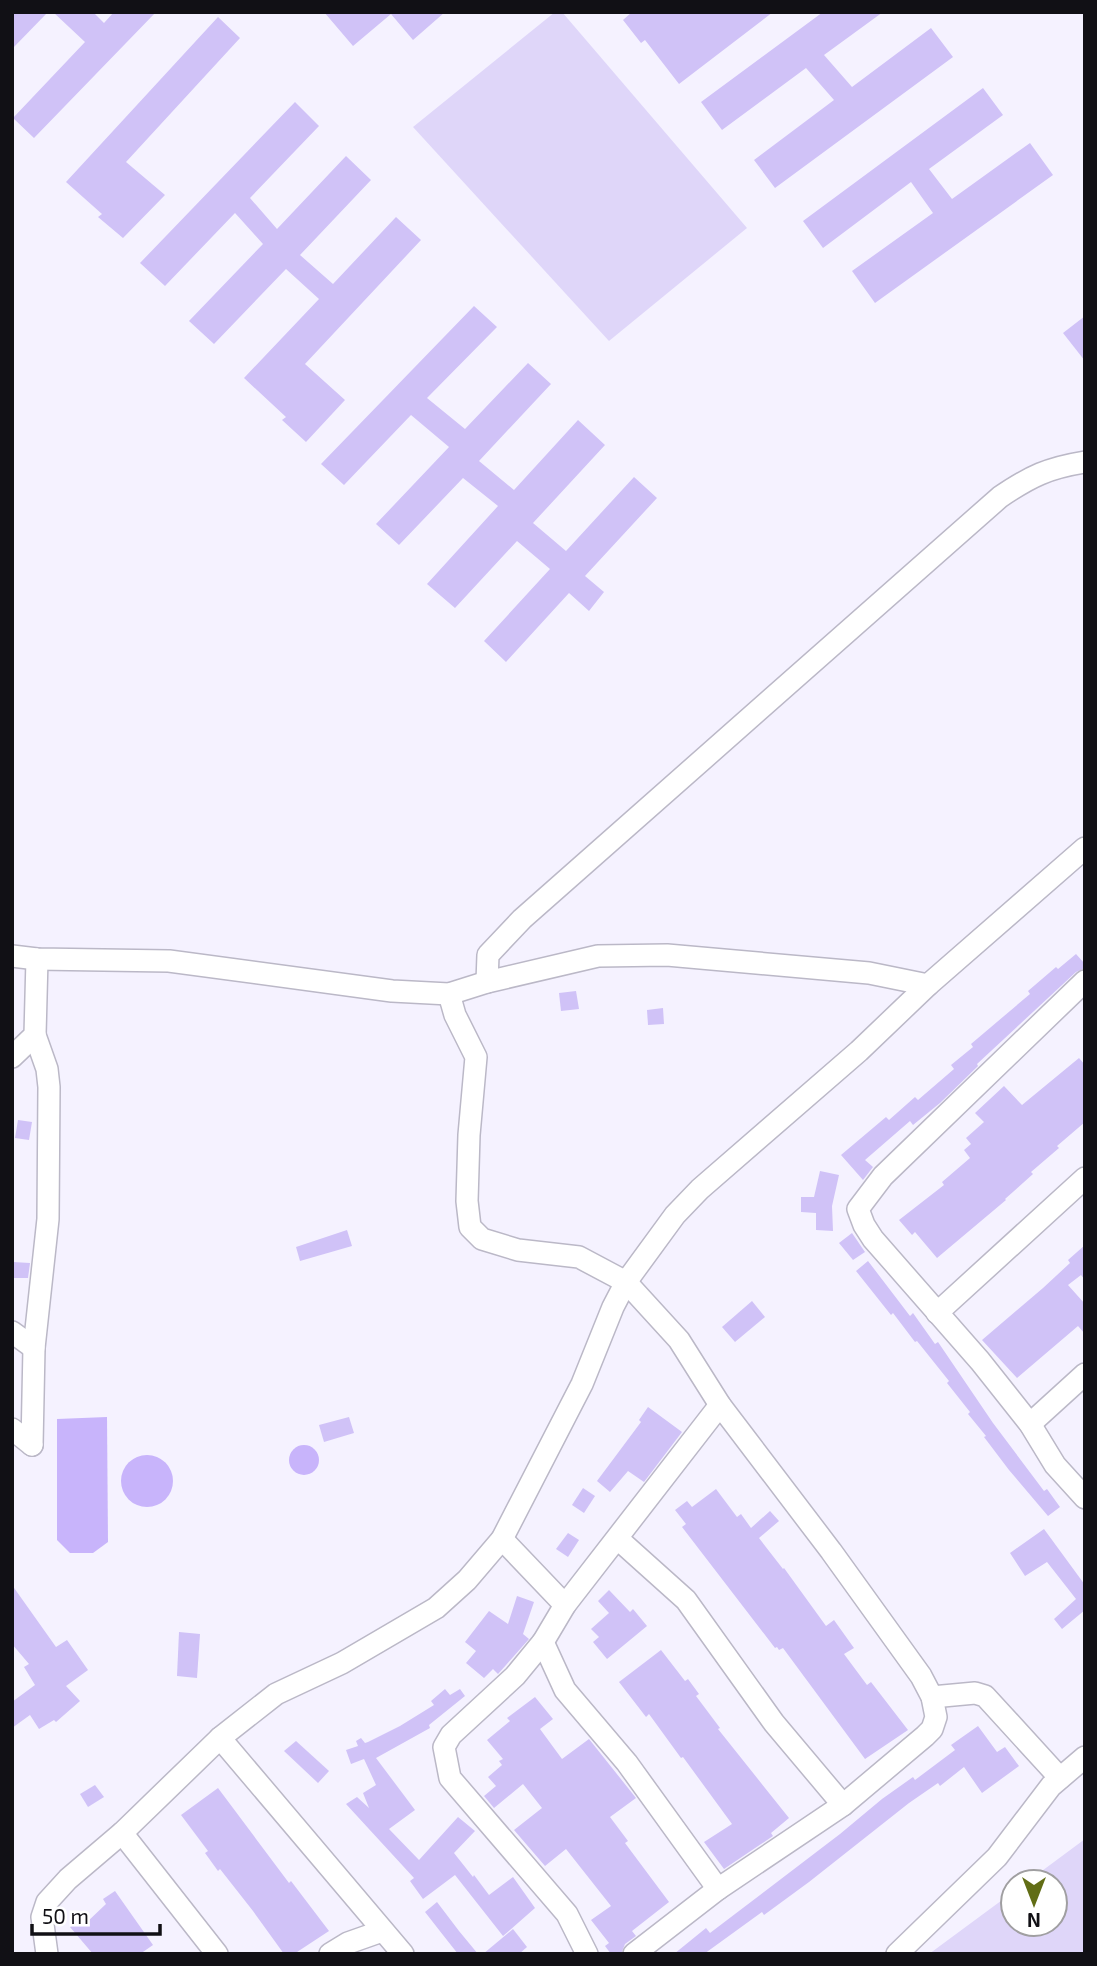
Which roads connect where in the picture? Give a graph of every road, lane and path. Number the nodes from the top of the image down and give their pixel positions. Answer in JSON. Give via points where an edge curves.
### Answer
{"nodes":[{"id":1,"x":1085,"y":462,"type":"edge"},
{"id":2,"x":1081,"y":858,"type":"edge"},
{"id":3,"x":12,"y":956,"type":"edge"},
{"id":4,"x":37,"y":959,"type":"junction"},
{"id":5,"x":1085,"y":981,"type":"edge"},
{"id":6,"x":486,"y":982,"type":"junction"},
{"id":7,"x":928,"y":985,"type":"junction"},
{"id":8,"x":449,"y":994,"type":"junction"},
{"id":9,"x":35,"y":1035,"type":"junction"},
{"id":10,"x":12,"y":1056,"type":"edge"},
{"id":11,"x":1085,"y":1178,"type":"edge"},
{"id":12,"x":626,"y":1282,"type":"junction"},
{"id":13,"x":937,"y":1313,"type":"junction"},
{"id":14,"x":12,"y":1332,"type":"edge"},
{"id":15,"x":34,"y":1348,"type":"junction"},
{"id":16,"x":1085,"y":1374,"type":"edge"},
{"id":17,"x":720,"y":1405,"type":"junction"},
{"id":18,"x":1030,"y":1423,"type":"junction"},
{"id":19,"x":12,"y":1430,"type":"edge"},
{"id":20,"x":1085,"y":1498,"type":"edge"},
{"id":21,"x":502,"y":1539,"type":"junction"},
{"id":22,"x":618,"y":1539,"type":"junction"},
{"id":23,"x":565,"y":1605,"type":"junction"},
{"id":24,"x":543,"y":1642,"type":"junction"},
{"id":25,"x":932,"y":1697,"type":"junction"},
{"id":26,"x":220,"y":1738,"type":"junction"},
{"id":27,"x":1085,"y":1756,"type":"edge"},
{"id":28,"x":1060,"y":1778,"type":"junction"},
{"id":29,"x":844,"y":1805,"type":"junction"},
{"id":30,"x":122,"y":1833,"type":"junction"},
{"id":31,"x":719,"y":1889,"type":"junction"},
{"id":32,"x":382,"y":1931,"type":"junction"},
{"id":33,"x":47,"y":1954,"type":"edge"},
{"id":34,"x":217,"y":1954,"type":"edge"},
{"id":35,"x":330,"y":1954,"type":"edge"},
{"id":36,"x":403,"y":1954,"type":"edge"},
{"id":37,"x":587,"y":1954,"type":"edge"},
{"id":38,"x":634,"y":1954,"type":"edge"},
{"id":39,"x":897,"y":1954,"type":"edge"}],
"edges":[{"from":1,"to":6,"type":"street","via":[[1031,476],[1000,496],[522,919],[488,955]]},
{"from":2,"to":7,"type":"street"},
{"from":3,"to":4,"type":"street"},
{"from":4,"to":8,"type":"street","via":[[169,961],[392,991]]},
{"from":4,"to":9,"type":"street"},
{"from":5,"to":13,"type":"street","via":[[883,1176],[858,1209],[873,1239]]},
{"from":6,"to":7,"type":"street","via":[[598,956],[667,955],[869,973]]},
{"from":6,"to":8,"type":"street"},
{"from":7,"to":12,"type":"street","via":[[700,1189]]},
{"from":8,"to":12,"type":"street","via":[[477,1057],[469,1135],[470,1227],[482,1239],[518,1250],[579,1257]]},
{"from":9,"to":10,"type":"street"},
{"from":9,"to":15,"type":"street","via":[[50,1087],[48,1219]]},
{"from":11,"to":13,"type":"street"},
{"from":12,"to":17,"type":"street","via":[[678,1340]]},
{"from":12,"to":21,"type":"street","via":[[582,1384]]},
{"from":13,"to":18,"type":"street"},
{"from":14,"to":15,"type":"street"},
{"from":15,"to":19,"type":"street","via":[[32,1445]]},
{"from":16,"to":18,"type":"street"},
{"from":17,"to":22,"type":"street"},
{"from":17,"to":25,"type":"street","via":[[831,1551]]},
{"from":18,"to":20,"type":"street","via":[[1055,1465]]},
{"from":21,"to":23,"type":"street"},
{"from":21,"to":26,"type":"street","via":[[436,1608],[342,1663],[276,1694]]},
{"from":22,"to":23,"type":"street"},
{"from":22,"to":29,"type":"street","via":[[686,1600],[774,1723]]},
{"from":23,"to":24,"type":"street"},
{"from":24,"to":31,"type":"street","via":[[565,1690],[627,1763]]},
{"from":24,"to":37,"type":"street","via":[[444,1747],[450,1778],[567,1914]]},
{"from":25,"to":28,"type":"street","via":[[985,1696]]},
{"from":25,"to":29,"type":"street","via":[[936,1717],[932,1728]]},
{"from":26,"to":30,"type":"street"},
{"from":26,"to":32,"type":"street"},
{"from":27,"to":28,"type":"street"},
{"from":28,"to":39,"type":"street","via":[[997,1857]]},
{"from":29,"to":31,"type":"street"},
{"from":30,"to":33,"type":"street","via":[[47,1902],[43,1917]]},
{"from":30,"to":34,"type":"street"},
{"from":31,"to":38,"type":"street"},
{"from":32,"to":35,"type":"street","via":[[348,1942]]},
{"from":32,"to":36,"type":"street"}]}
